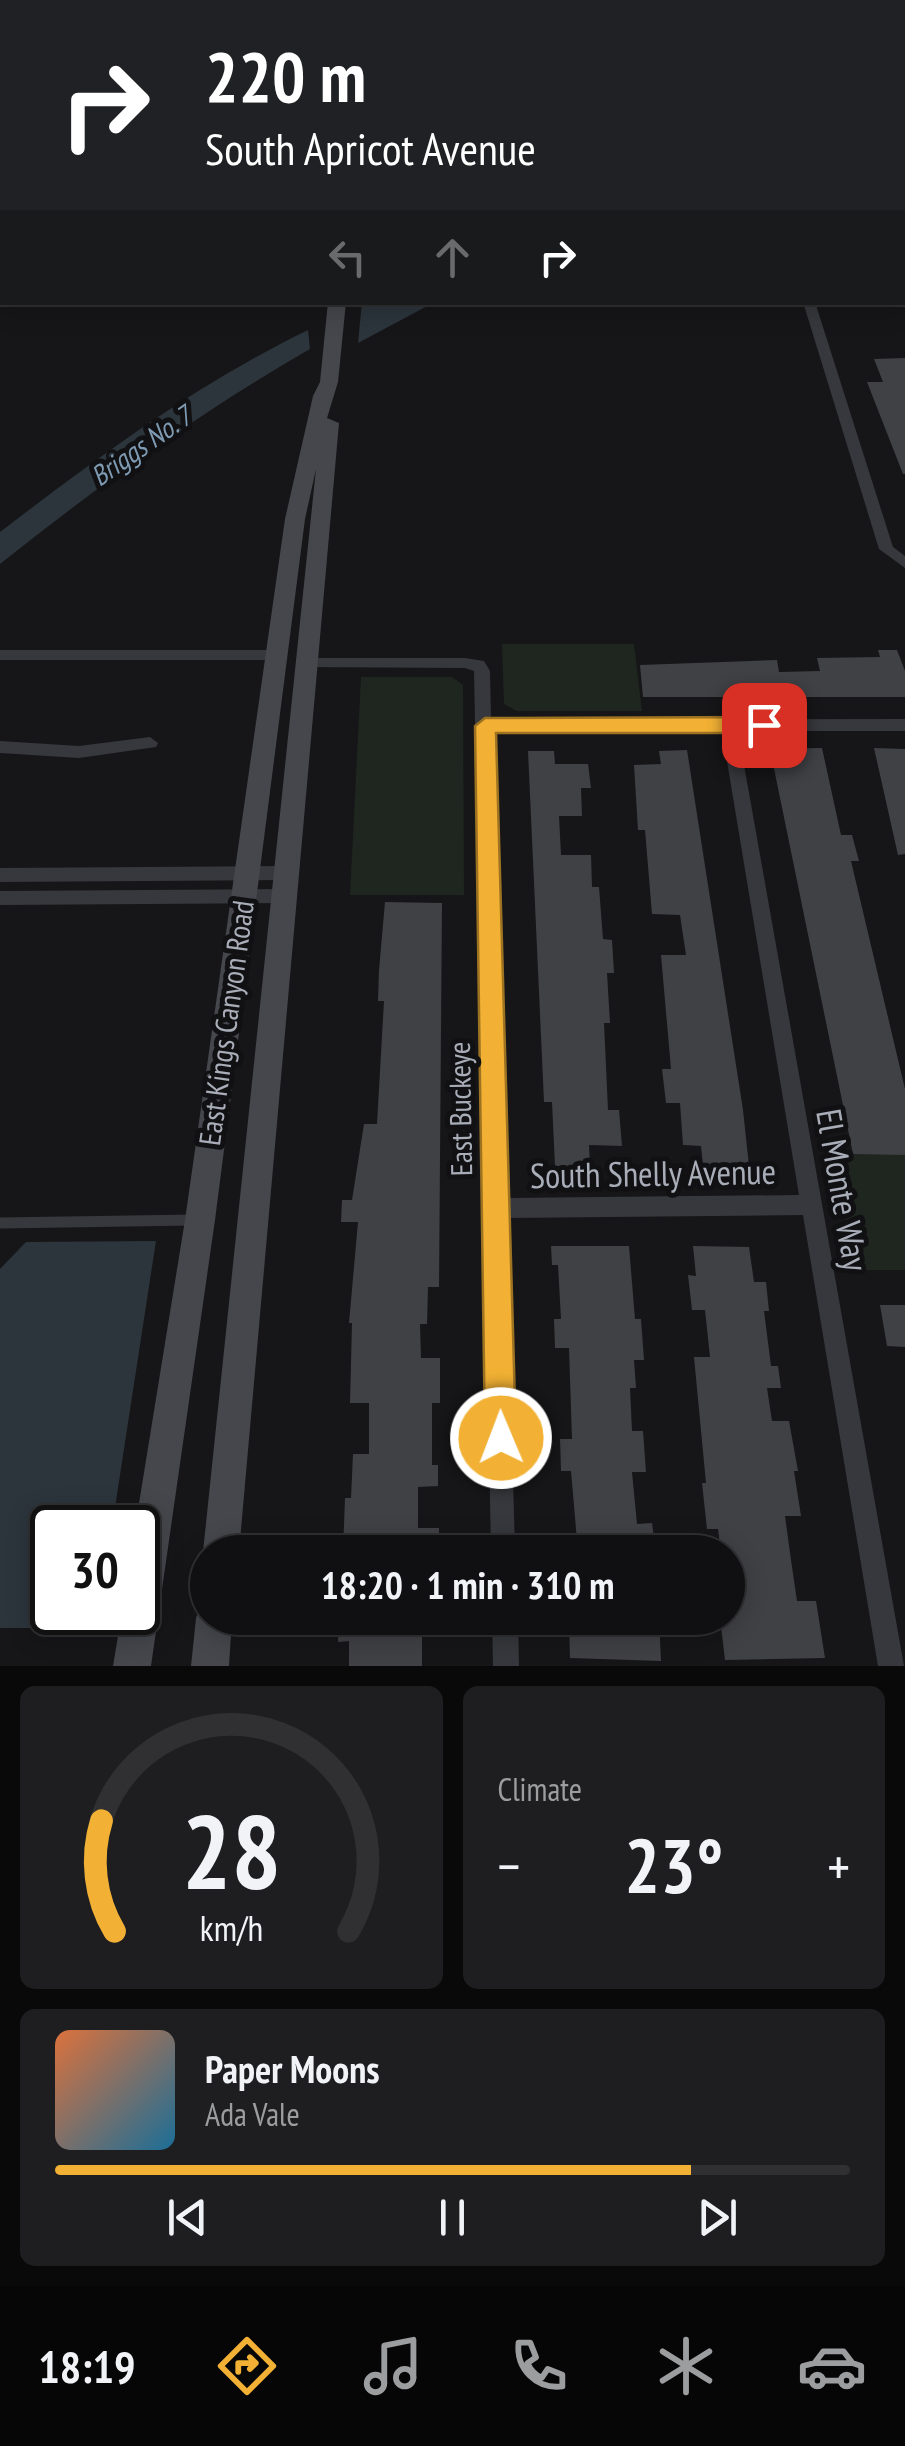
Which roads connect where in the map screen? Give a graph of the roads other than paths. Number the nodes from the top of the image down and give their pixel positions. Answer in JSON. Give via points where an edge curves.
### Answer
{"nodes":[{"id":1,"x":338,"y":305,"type":"edge"},
{"id":2,"x":810,"y":305,"type":"edge"},
{"id":3,"x":329,"y":382,"type":"junction"},
{"id":4,"x":292,"y":544,"type":"junction"},
{"id":5,"x":902,"y":562,"type":"edge"},
{"id":6,"x":0,"y":655,"type":"edge"},
{"id":7,"x":278,"y":656,"type":"junction"},
{"id":8,"x":306,"y":663,"type":"junction"},
{"id":9,"x":730,"y":725,"type":"junction"},
{"id":10,"x":905,"y":725,"type":"edge"},
{"id":11,"x":485,"y":726,"type":"junction"},
{"id":12,"x":150,"y":744,"type":"dead end"},
{"id":13,"x":0,"y":747,"type":"edge"},
{"id":14,"x":0,"y":875,"type":"edge"},
{"id":15,"x":246,"y":885,"type":"junction"},
{"id":16,"x":286,"y":885,"type":"junction"},
{"id":17,"x":0,"y":898,"type":"edge"},
{"id":18,"x":812,"y":1205,"type":"junction"},
{"id":19,"x":496,"y":1208,"type":"junction"},
{"id":20,"x":200,"y":1220,"type":"junction"},
{"id":21,"x":0,"y":1223,"type":"edge"},
{"id":22,"x":223,"y":1535,"type":"edge"},
{"id":23,"x":503,"y":1535,"type":"edge"},
{"id":24,"x":213,"y":1635,"type":"edge"},
{"id":25,"x":505,"y":1635,"type":"edge"},
{"id":26,"x":132,"y":1666,"type":"edge"},
{"id":27,"x":210,"y":1666,"type":"edge"},
{"id":28,"x":506,"y":1666,"type":"edge"},
{"id":29,"x":891,"y":1666,"type":"edge"}],
"edges":[{"from":1,"to":3,"type":"main road","name":"East Kings Canyon Road"},
{"from":2,"to":5,"type":"street","via":[[886,549]]},
{"from":3,"to":4,"type":"main road","name":"East Kings Canyon Road"},
{"from":3,"to":8,"type":"main road","name":"East Kings Canyon Road","via":[[333,396]]},
{"from":4,"to":7,"type":"main road","name":"East Kings Canyon Road"},
{"from":4,"to":8,"type":"main road","via":[[300,585],[294,650]]},
{"from":6,"to":7,"type":"street"},
{"from":7,"to":15,"type":"main road","name":"East Kings Canyon Road"},
{"from":8,"to":11,"type":"street","name":"East Buckeye","via":[[478,665]]},
{"from":8,"to":16,"type":"main road","name":"East Kings Canyon Road"},
{"from":9,"to":10,"type":"street"},
{"from":9,"to":11,"type":"street"},
{"from":9,"to":18,"type":"street","name":"El Monte Way"},
{"from":11,"to":19,"type":"street","name":"East Buckeye"},
{"from":12,"to":13,"type":"street","via":[[78,752]]},
{"from":14,"to":15,"type":"street"},
{"from":15,"to":16,"type":"street"},
{"from":15,"to":17,"type":"street"},
{"from":15,"to":20,"type":"main road","name":"East Kings Canyon Road"},
{"from":16,"to":22,"type":"main road","name":"East Kings Canyon Road"},
{"from":18,"to":19,"type":"street","name":"South Shelly Avenue"},
{"from":18,"to":29,"type":"street","name":"El Monte Way"},
{"from":19,"to":23,"type":"street","name":"East Buckeye"},
{"from":20,"to":21,"type":"lane"},
{"from":20,"to":26,"type":"main road","name":"East Kings Canyon Road"},
{"from":24,"to":27,"type":"main road"},
{"from":25,"to":28,"type":"street"}]}
